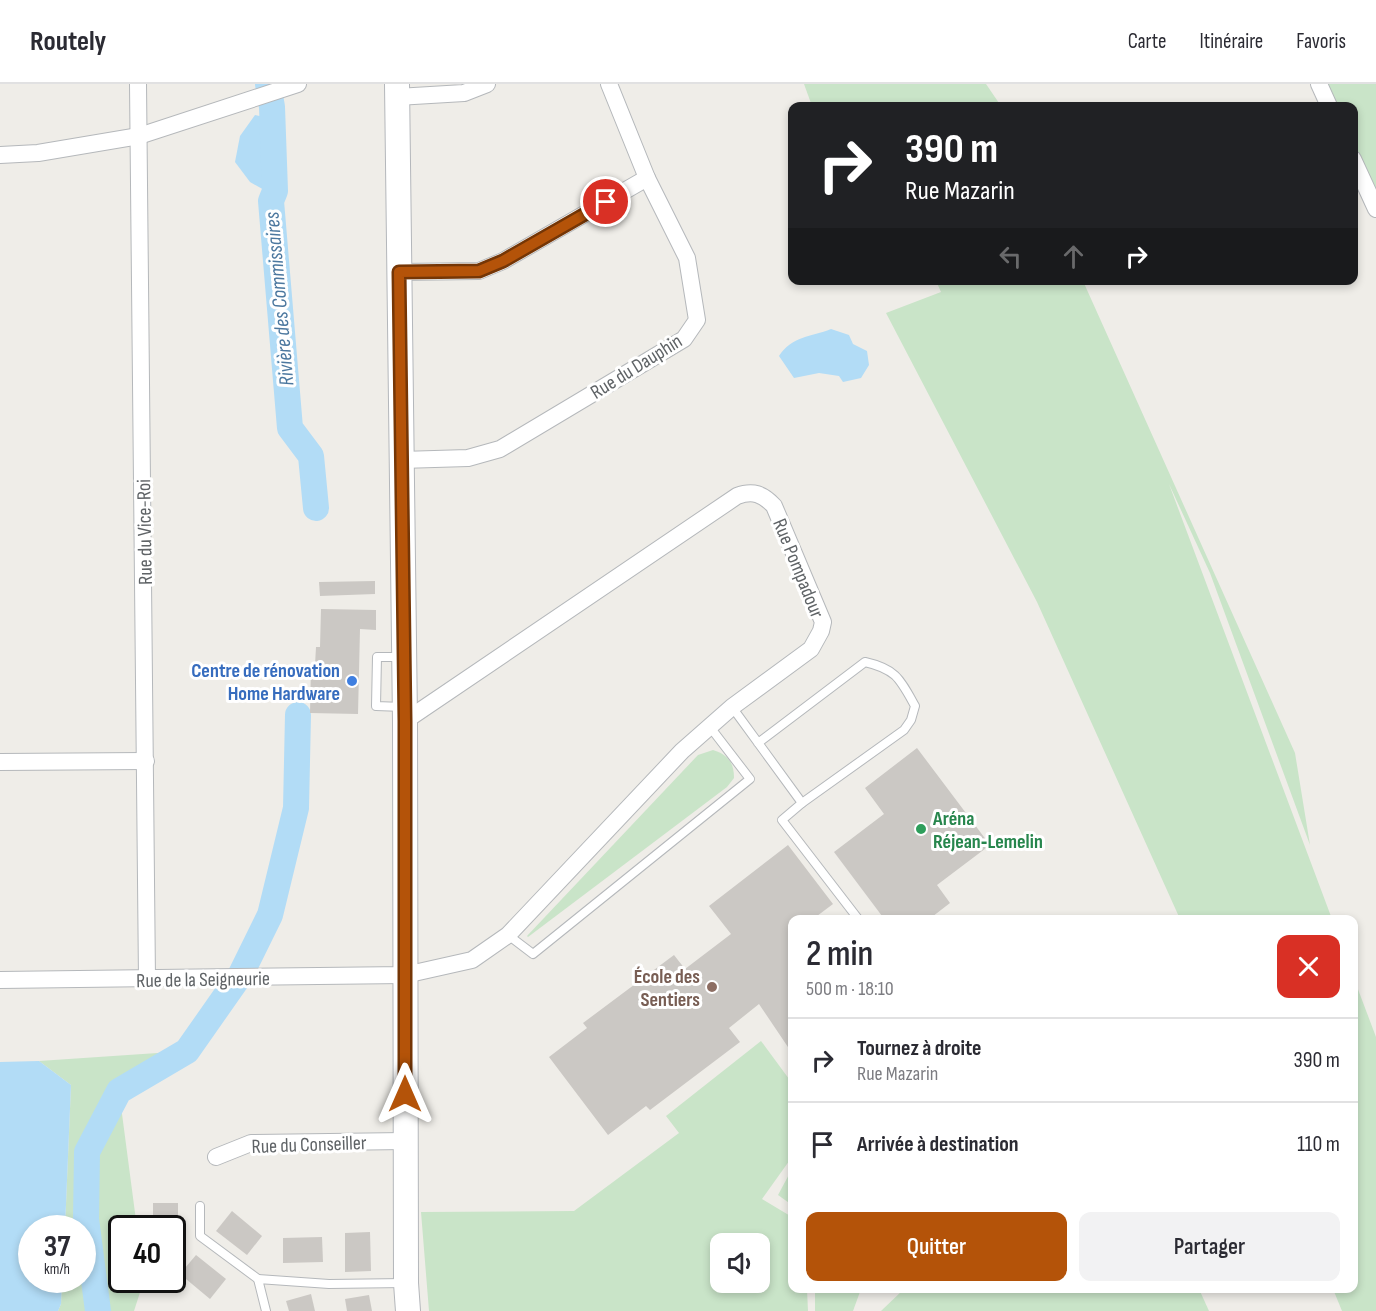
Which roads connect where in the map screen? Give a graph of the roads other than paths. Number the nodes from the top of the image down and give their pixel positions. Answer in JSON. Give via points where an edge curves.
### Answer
{"nodes":[{"id":1,"x":138,"y":84,"type":"edge"},
{"id":2,"x":487,"y":84,"type":"edge"},
{"id":3,"x":609,"y":84,"type":"edge"},
{"id":4,"x":1319,"y":84,"type":"edge"},
{"id":5,"x":294,"y":85,"type":"edge"},
{"id":6,"x":397,"y":91,"type":"edge"},
{"id":7,"x":1327,"y":102,"type":"edge"},
{"id":8,"x":139,"y":136,"type":"junction"},
{"id":9,"x":0,"y":155,"type":"edge"},
{"id":10,"x":1358,"y":170,"type":"edge"},
{"id":11,"x":647,"y":178,"type":"junction"},
{"id":12,"x":1376,"y":209,"type":"edge"},
{"id":13,"x":399,"y":272,"type":"junction"},
{"id":14,"x":401,"y":460,"type":"junction"},
{"id":15,"x":732,"y":707,"type":"junction"},
{"id":16,"x":404,"y":714,"type":"junction"},
{"id":17,"x":710,"y":727,"type":"junction"},
{"id":18,"x":758,"y":743,"type":"junction"},
{"id":19,"x":146,"y":761,"type":"junction"},
{"id":20,"x":0,"y":762,"type":"edge"},
{"id":21,"x":802,"y":804,"type":"junction"},
{"id":22,"x":855,"y":915,"type":"edge"},
{"id":23,"x":508,"y":935,"type":"junction"},
{"id":24,"x":405,"y":975,"type":"junction"},
{"id":25,"x":0,"y":980,"type":"edge"},
{"id":26,"x":147,"y":980,"type":"junction"},
{"id":27,"x":405,"y":1141,"type":"junction"},
{"id":28,"x":216,"y":1156,"type":"dead end"},
{"id":29,"x":200,"y":1206,"type":"dead end"},
{"id":30,"x":258,"y":1279,"type":"junction"},
{"id":31,"x":406,"y":1283,"type":"junction"},
{"id":32,"x":266,"y":1311,"type":"edge"},
{"id":33,"x":408,"y":1311,"type":"edge"}],
"edges":[{"from":1,"to":8,"type":"street","name":"Rue du Vice-Roi"},
{"from":2,"to":6,"type":"street","via":[[464,93]]},
{"from":3,"to":11,"type":"street","name":"Rue du Dauphin"},
{"from":4,"to":7,"type":"street"},
{"from":5,"to":8,"type":"street"},
{"from":6,"to":13,"type":"street"},
{"from":8,"to":9,"type":"street","via":[[38,153]]},
{"from":8,"to":19,"type":"street","name":"Rue du Vice-Roi"},
{"from":10,"to":12,"type":"street"},
{"from":11,"to":13,"type":"street","via":[[479,271]]},
{"from":11,"to":14,"type":"street","name":"Rue du Dauphin","via":[[687,258],[697,320],[684,339],[500,449],[468,458]]},
{"from":13,"to":14,"type":"street"},
{"from":14,"to":16,"type":"street"},
{"from":15,"to":16,"type":"street","name":"Rue Pompadour","via":[[811,649],[823,622],[774,506],[766,497],[748,492]]},
{"from":15,"to":17,"type":"street","name":"Rue Pompadour"},
{"from":15,"to":18,"type":"lane"},
{"from":16,"to":24,"type":"street"},
{"from":17,"to":23,"type":"street","name":"Rue Pompadour","via":[[682,751]]},
{"from":17,"to":23,"type":"lane","via":[[750,779],[532,954]]},
{"from":18,"to":21,"type":"lane"},
{"from":18,"to":21,"type":"lane","via":[[865,662],[886,667],[902,683],[915,706],[904,730]]},
{"from":19,"to":20,"type":"street"},
{"from":19,"to":26,"type":"street","name":"Rue du Vice-Roi"},
{"from":21,"to":22,"type":"lane","via":[[782,820]]},
{"from":23,"to":24,"type":"street","name":"Rue Pompadour","via":[[472,960]]},
{"from":24,"to":26,"type":"street","name":"Rue de la Seigneurie"},
{"from":24,"to":27,"type":"street"},
{"from":25,"to":26,"type":"street","name":"Rue de la Seigneurie"},
{"from":27,"to":28,"type":"street","name":"Rue du Conseiller","via":[[250,1143]]},
{"from":27,"to":31,"type":"street"},
{"from":29,"to":30,"type":"lane","via":[[200,1236]]},
{"from":30,"to":31,"type":"lane","via":[[329,1284]]},
{"from":30,"to":32,"type":"lane"},
{"from":31,"to":33,"type":"street"}]}
